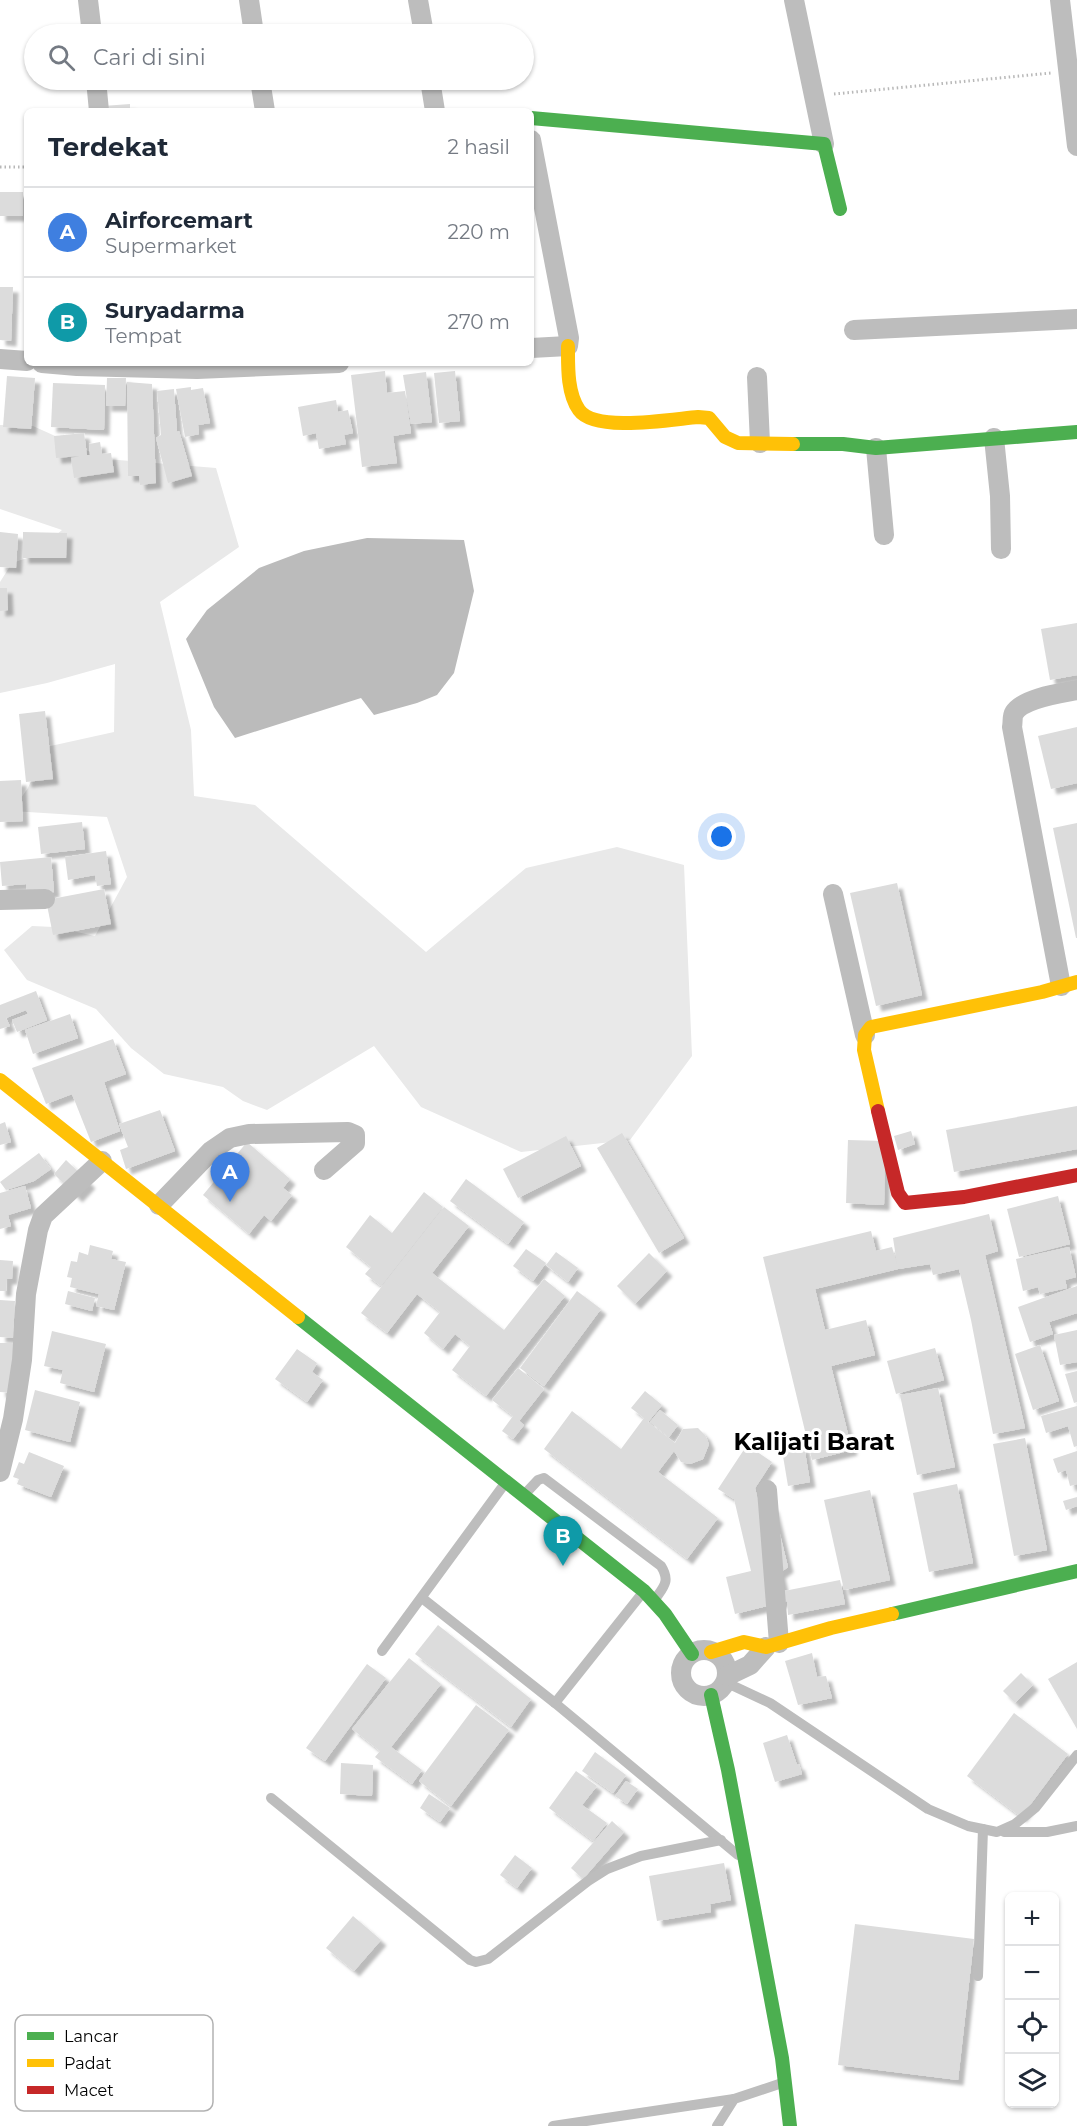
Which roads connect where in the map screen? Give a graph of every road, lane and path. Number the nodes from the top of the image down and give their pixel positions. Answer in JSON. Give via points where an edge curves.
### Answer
{"nodes":[{"id":1,"x":87,"y":0,"type":"edge"},
{"id":2,"x":249,"y":0,"type":"edge"},
{"id":3,"x":418,"y":0,"type":"edge"},
{"id":4,"x":794,"y":0,"type":"edge"},
{"id":5,"x":1060,"y":0,"type":"edge"},
{"id":6,"x":91,"y":24,"type":"edge"},
{"id":7,"x":253,"y":24,"type":"edge"},
{"id":8,"x":422,"y":24,"type":"edge"},
{"id":9,"x":1068,"y":71,"type":"junction"},
{"id":10,"x":97,"y":90,"type":"edge"},
{"id":11,"x":262,"y":90,"type":"edge"},
{"id":12,"x":432,"y":90,"type":"edge"},
{"id":13,"x":813,"y":96,"type":"junction"},
{"id":14,"x":99,"y":108,"type":"edge"},
{"id":15,"x":265,"y":108,"type":"edge"},
{"id":16,"x":435,"y":108,"type":"edge"},
{"id":17,"x":534,"y":118,"type":"edge"},
{"id":18,"x":824,"y":144,"type":"junction"},
{"id":19,"x":1077,"y":146,"type":"edge"},
{"id":20,"x":534,"y":155,"type":"edge"},
{"id":21,"x":0,"y":167,"type":"edge"},
{"id":22,"x":24,"y":167,"type":"edge"},
{"id":23,"x":840,"y":209,"type":"dead end"},
{"id":24,"x":1077,"y":319,"type":"edge"},
{"id":25,"x":854,"y":330,"type":"dead end"},
{"id":26,"x":568,"y":346,"type":"junction"},
{"id":27,"x":534,"y":348,"type":"edge"},
{"id":28,"x":0,"y":359,"type":"edge"},
{"id":29,"x":24,"y":361,"type":"edge"},
{"id":30,"x":77,"y":366,"type":"edge"},
{"id":31,"x":263,"y":366,"type":"edge"},
{"id":32,"x":757,"y":377,"type":"dead end"},
{"id":33,"x":1077,"y":432,"type":"edge"},
{"id":34,"x":994,"y":438,"type":"junction"},
{"id":35,"x":760,"y":443,"type":"junction"},
{"id":36,"x":876,"y":448,"type":"junction"},
{"id":37,"x":884,"y":535,"type":"dead end"},
{"id":38,"x":1001,"y":549,"type":"dead end"},
{"id":39,"x":1077,"y":690,"type":"edge"},
{"id":40,"x":833,"y":894,"type":"dead end"},
{"id":41,"x":45,"y":899,"type":"dead end"},
{"id":42,"x":0,"y":900,"type":"edge"},
{"id":43,"x":1069,"y":984,"type":"edge"},
{"id":44,"x":865,"y":1035,"type":"junction"},
{"id":45,"x":0,"y":1080,"type":"edge"},
{"id":46,"x":102,"y":1161,"type":"junction"},
{"id":47,"x":324,"y":1170,"type":"dead end"},
{"id":48,"x":1077,"y":1175,"type":"edge"},
{"id":49,"x":159,"y":1205,"type":"junction"},
{"id":50,"x":0,"y":1472,"type":"edge"},
{"id":51,"x":506,"y":1481,"type":"junction"},
{"id":52,"x":766,"y":1490,"type":"dead end"},
{"id":53,"x":524,"y":1495,"type":"junction"},
{"id":54,"x":1077,"y":1572,"type":"edge"},
{"id":55,"x":649,"y":1596,"type":"junction"},
{"id":56,"x":422,"y":1598,"type":"junction"},
{"id":57,"x":772,"y":1645,"type":"junction"},
{"id":58,"x":382,"y":1651,"type":"dead end"},
{"id":59,"x":711,"y":1652,"type":"junction"},
{"id":60,"x":692,"y":1654,"type":"junction"},
{"id":61,"x":721,"y":1685,"type":"junction"},
{"id":62,"x":555,"y":1703,"type":"junction"},
{"id":63,"x":1077,"y":1755,"type":"edge"},
{"id":64,"x":271,"y":1798,"type":"dead end"},
{"id":65,"x":1077,"y":1826,"type":"edge"},
{"id":66,"x":983,"y":1829,"type":"junction"},
{"id":67,"x":997,"y":1832,"type":"junction"},
{"id":68,"x":721,"y":1840,"type":"junction"},
{"id":69,"x":746,"y":1862,"type":"junction"},
{"id":70,"x":978,"y":1976,"type":"dead end"},
{"id":71,"x":785,"y":2082,"type":"junction"},
{"id":72,"x":734,"y":2099,"type":"junction"},
{"id":73,"x":554,"y":2126,"type":"edge"},
{"id":74,"x":717,"y":2126,"type":"edge"},
{"id":75,"x":790,"y":2126,"type":"edge"}],
"edges":[{"from":1,"to":6,"type":"street"},
{"from":2,"to":7,"type":"street"},
{"from":3,"to":8,"type":"street"},
{"from":4,"to":13,"type":"street"},
{"from":5,"to":9,"type":"street"},
{"from":9,"to":13,"type":"path"},
{"from":9,"to":19,"type":"street"},
{"from":10,"to":14,"type":"street"},
{"from":11,"to":15,"type":"street"},
{"from":12,"to":16,"type":"street"},
{"from":13,"to":18,"type":"street"},
{"from":17,"to":18,"type":"street"},
{"from":18,"to":23,"type":"street"},
{"from":20,"to":26,"type":"street","via":[[563,300]]},
{"from":21,"to":22,"type":"path"},
{"from":24,"to":25,"type":"street"},
{"from":26,"to":27,"type":"street"},
{"from":26,"to":35,"type":"street","via":[[573,396],[582,415],[600,421],[633,423],[709,418],[730,441]]},
{"from":28,"to":29,"type":"street"},
{"from":30,"to":31,"type":"street"},
{"from":32,"to":35,"type":"street"},
{"from":33,"to":34,"type":"street"},
{"from":34,"to":36,"type":"street"},
{"from":34,"to":38,"type":"street"},
{"from":35,"to":36,"type":"street"},
{"from":36,"to":37,"type":"street"},
{"from":39,"to":43,"type":"street","via":[[1036,699],[1020,707],[1012,727]]},
{"from":40,"to":44,"type":"street"},
{"from":41,"to":42,"type":"street"},
{"from":43,"to":44,"type":"street","via":[[871,1028]]},
{"from":44,"to":48,"type":"street","via":[[864,1050],[898,1193],[906,1203],[964,1197]]},
{"from":45,"to":46,"type":"street"},
{"from":46,"to":49,"type":"street"},
{"from":46,"to":50,"type":"street","via":[[43,1216],[38,1230],[27,1294],[22,1360]]},
{"from":47,"to":49,"type":"street","via":[[355,1143],[355,1135],[249,1134],[230,1138],[210,1151]]},
{"from":49,"to":51,"type":"street"},
{"from":51,"to":53,"type":"street"},
{"from":51,"to":56,"type":"lane"},
{"from":52,"to":57,"type":"street"},
{"from":53,"to":55,"type":"street"},
{"from":53,"to":55,"type":"lane","via":[[544,1478],[661,1566],[666,1581]]},
{"from":54,"to":57,"type":"street"},
{"from":55,"to":60,"type":"street"},
{"from":55,"to":62,"type":"lane"},
{"from":56,"to":58,"type":"lane"},
{"from":56,"to":62,"type":"lane"},
{"from":57,"to":59,"type":"street","via":[[744,1642]]},
{"from":57,"to":61,"type":"street"},
{"from":59,"to":60,"type":"street"},
{"from":59,"to":61,"type":"street","via":[[726,1664]]},
{"from":60,"to":61,"type":"street","via":[[682,1667],[683,1683],[695,1694]]},
{"from":61,"to":66,"type":"lane","via":[[770,1703],[928,1809]]},
{"from":61,"to":69,"type":"street","via":[[728,1770]]},
{"from":62,"to":68,"type":"lane"},
{"from":63,"to":67,"type":"lane","via":[[1036,1807]]},
{"from":64,"to":68,"type":"lane","via":[[476,1962],[488,1959],[607,1869],[641,1856]]},
{"from":65,"to":67,"type":"lane","via":[[1047,1832]]},
{"from":66,"to":67,"type":"lane"},
{"from":66,"to":70,"type":"lane"},
{"from":68,"to":69,"type":"lane"},
{"from":69,"to":71,"type":"street"},
{"from":71,"to":72,"type":"lane"},
{"from":71,"to":75,"type":"street"},
{"from":72,"to":73,"type":"lane"},
{"from":72,"to":74,"type":"lane"}]}
